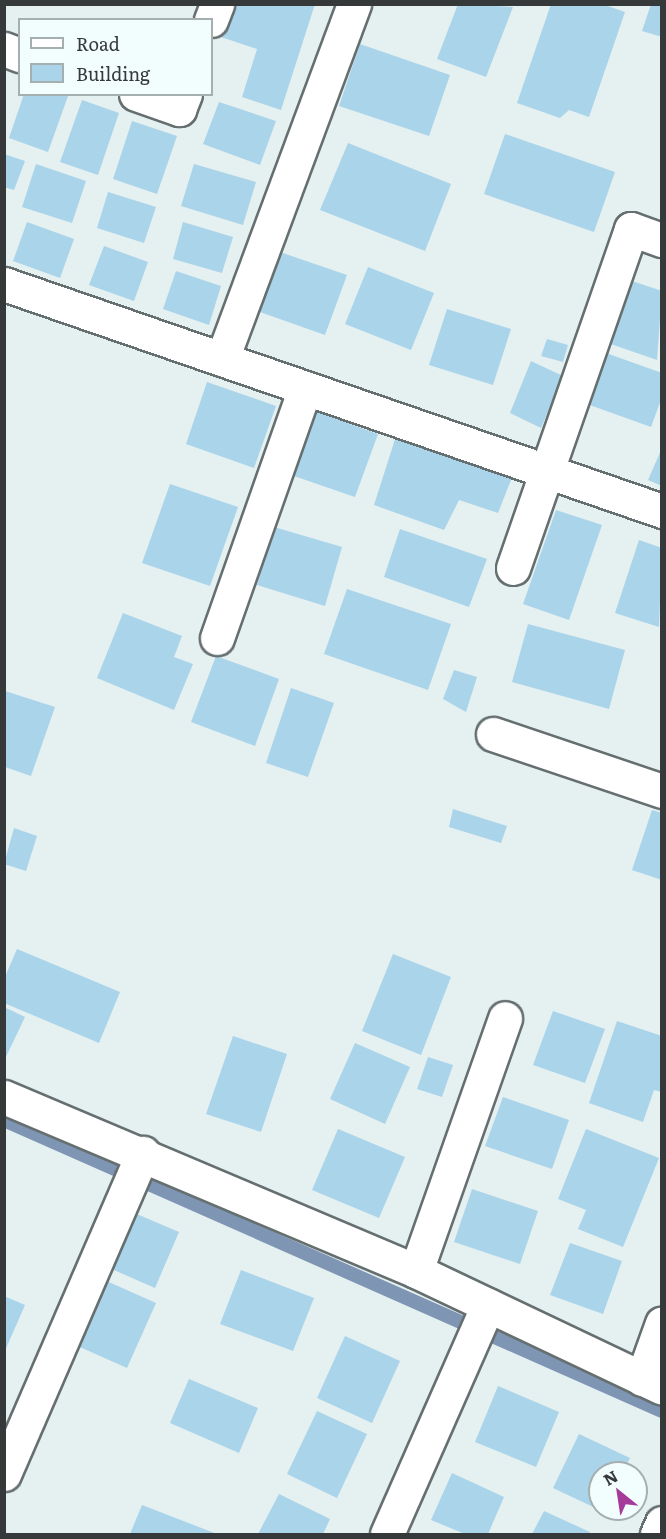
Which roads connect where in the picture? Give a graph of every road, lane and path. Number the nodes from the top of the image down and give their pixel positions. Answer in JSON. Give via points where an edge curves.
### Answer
{"nodes":[{"id":1,"x":354,"y":4,"type":"edge"},
{"id":2,"x":142,"y":96,"type":"edge"},
{"id":3,"x":183,"y":96,"type":"edge"},
{"id":4,"x":662,"y":240,"type":"edge"},
{"id":5,"x":4,"y":284,"type":"edge"},
{"id":6,"x":222,"y":359,"type":"junction"},
{"id":7,"x":305,"y":388,"type":"junction"},
{"id":8,"x":546,"y":471,"type":"junction"},
{"id":9,"x":662,"y":511,"type":"edge"},
{"id":10,"x":513,"y":568,"type":"dead end"},
{"id":11,"x":217,"y":638,"type":"dead end"},
{"id":12,"x":493,"y":734,"type":"dead end"},
{"id":13,"x":662,"y":791,"type":"edge"},
{"id":14,"x":505,"y":1018,"type":"dead end"},
{"id":15,"x":4,"y":1097,"type":"edge"},
{"id":16,"x":136,"y":1170,"type":"junction"},
{"id":17,"x":416,"y":1271,"type":"junction"},
{"id":18,"x":481,"y":1323,"type":"junction"},
{"id":19,"x":662,"y":1323,"type":"edge"},
{"id":20,"x":652,"y":1383,"type":"edge"},
{"id":21,"x":4,"y":1474,"type":"edge"},
{"id":22,"x":662,"y":1523,"type":"edge"},
{"id":23,"x":387,"y":1534,"type":"edge"},
{"id":24,"x":657,"y":1534,"type":"edge"}],
"edges":[{"from":1,"to":6,"type":"street"},
{"from":2,"to":3,"type":"street","via":[[179,109]]},
{"from":4,"to":8,"type":"street","via":[[631,229]]},
{"from":5,"to":6,"type":"street"},
{"from":6,"to":7,"type":"street"},
{"from":7,"to":8,"type":"street"},
{"from":7,"to":11,"type":"street"},
{"from":8,"to":9,"type":"street"},
{"from":8,"to":10,"type":"street"},
{"from":12,"to":13,"type":"street"},
{"from":14,"to":17,"type":"street"},
{"from":15,"to":16,"type":"street"},
{"from":16,"to":17,"type":"street"},
{"from":16,"to":21,"type":"street"},
{"from":17,"to":18,"type":"street"},
{"from":18,"to":20,"type":"street"},
{"from":18,"to":23,"type":"street"},
{"from":19,"to":20,"type":"street"},
{"from":22,"to":24,"type":"street"}]}
